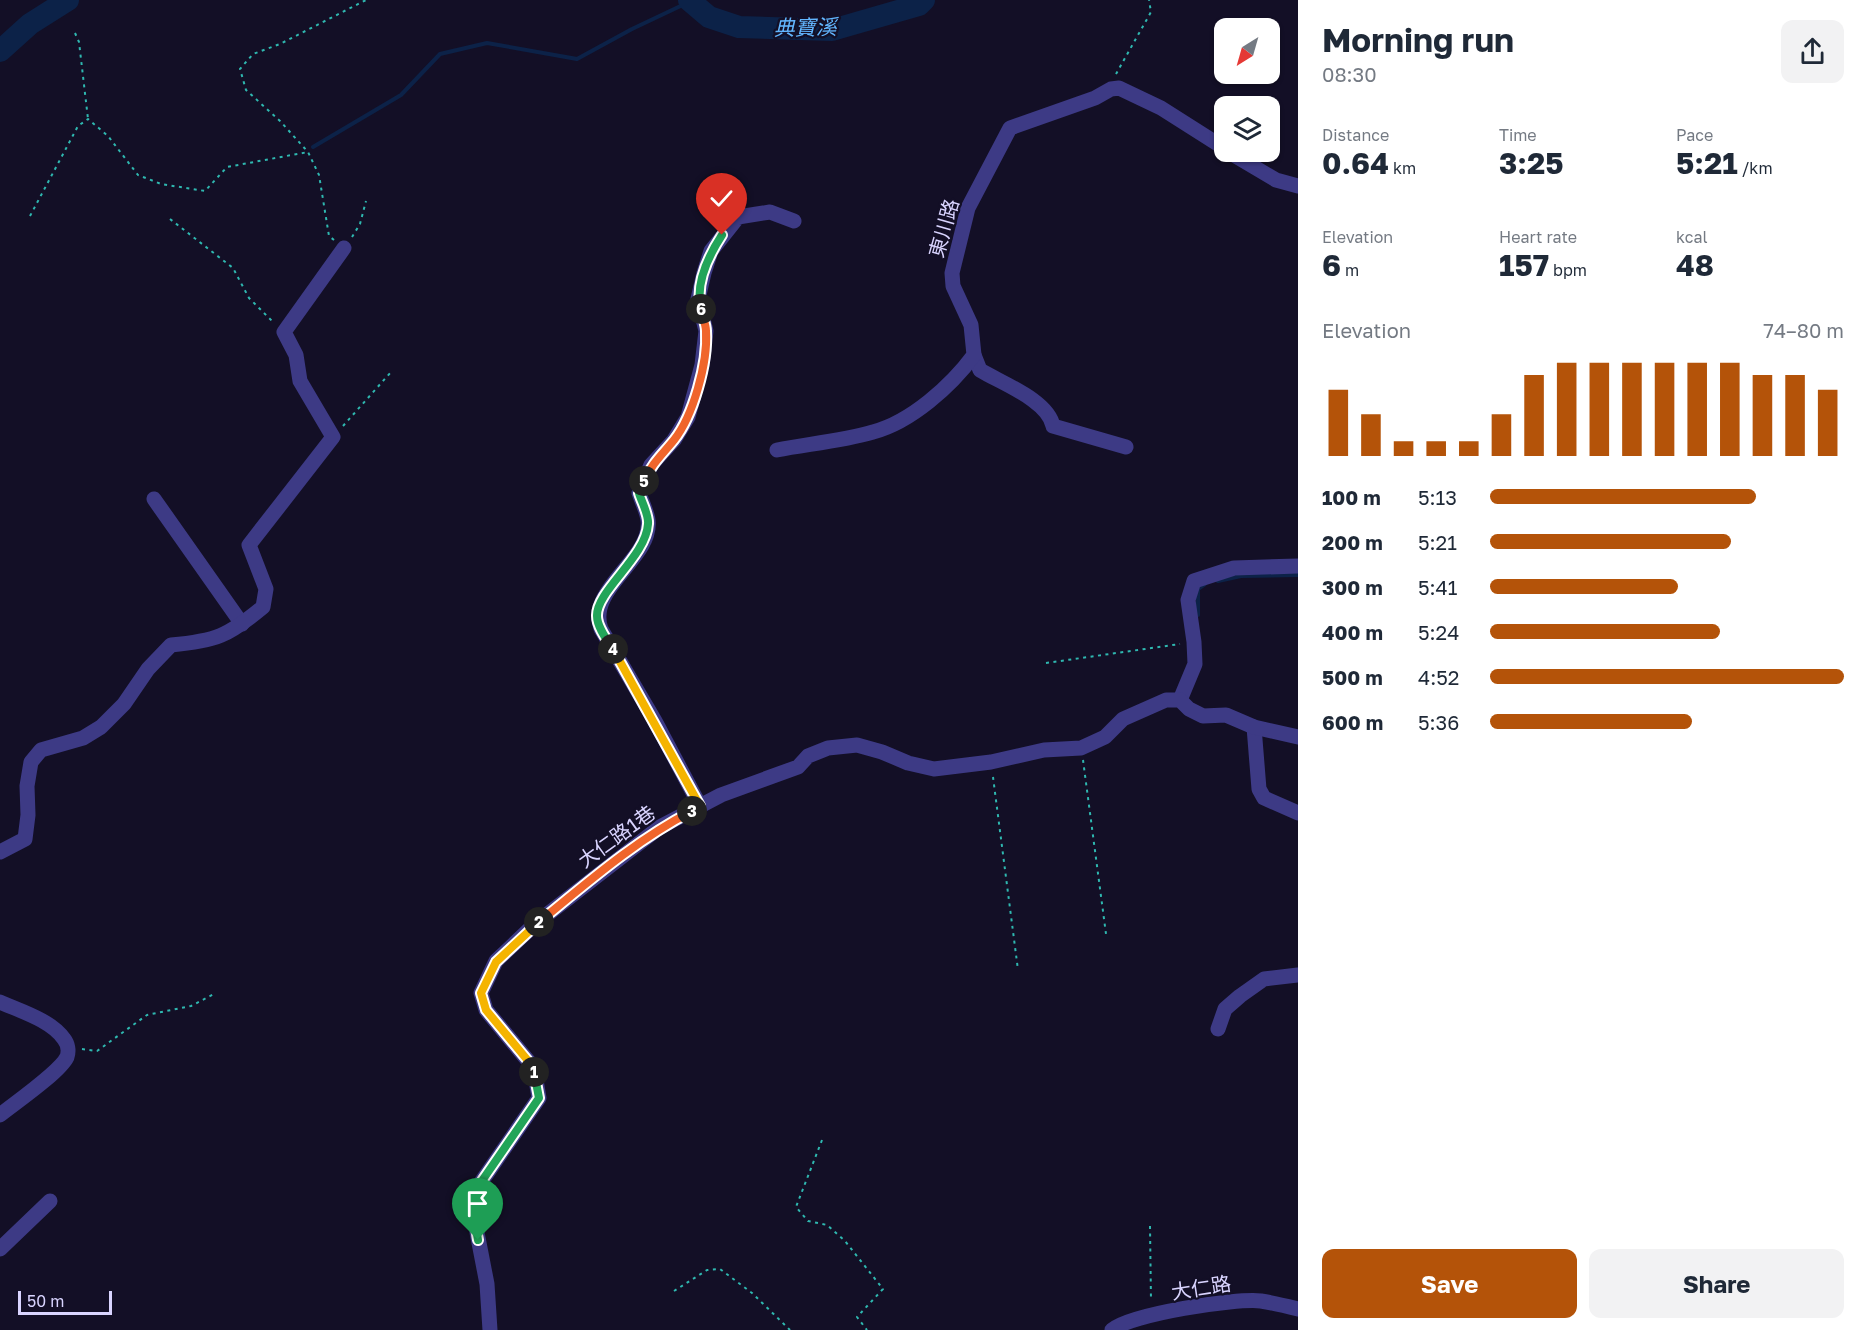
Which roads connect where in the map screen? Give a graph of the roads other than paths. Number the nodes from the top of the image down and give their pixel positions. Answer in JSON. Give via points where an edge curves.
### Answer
{"nodes":[{"id":1,"x":1214,"y":142,"type":"edge"},
{"id":2,"x":1245,"y":162,"type":"edge"},
{"id":3,"x":1298,"y":186,"type":"edge"},
{"id":4,"x":794,"y":222,"type":"dead end"},
{"id":5,"x":344,"y":248,"type":"road end"},
{"id":6,"x":974,"y":355,"type":"junction"},
{"id":7,"x":1126,"y":447,"type":"dead end"},
{"id":8,"x":777,"y":450,"type":"dead end"},
{"id":9,"x":154,"y":499,"type":"dead end"},
{"id":10,"x":1298,"y":567,"type":"edge"},
{"id":11,"x":242,"y":624,"type":"junction"},
{"id":12,"x":1180,"y":700,"type":"junction"},
{"id":13,"x":1254,"y":727,"type":"junction"},
{"id":14,"x":1298,"y":737,"type":"edge"},
{"id":15,"x":700,"y":806,"type":"junction"},
{"id":16,"x":1298,"y":813,"type":"edge"},
{"id":17,"x":0,"y":852,"type":"edge"},
{"id":18,"x":1298,"y":975,"type":"edge"},
{"id":19,"x":0,"y":1002,"type":"edge"},
{"id":20,"x":1218,"y":1029,"type":"dead end"},
{"id":21,"x":0,"y":1115,"type":"edge"},
{"id":22,"x":50,"y":1201,"type":"dead end"},
{"id":23,"x":0,"y":1249,"type":"edge"},
{"id":24,"x":1298,"y":1309,"type":"edge"},
{"id":25,"x":489,"y":1330,"type":"edge"},
{"id":26,"x":1112,"y":1330,"type":"edge"}],
"edges":[{"from":1,"to":6,"type":"lane","name":"東川路","via":[[1161,108],[1119,88],[1010,128],[968,208],[952,273],[953,286],[971,325]]},
{"from":2,"to":3,"type":"lane","via":[[1276,180]]},
{"from":4,"to":15,"type":"lane","via":[[770,212],[738,217],[711,251],[698,299],[706,331],[702,365],[688,417],[651,465],[639,493],[648,522],[646,538],[597,613],[601,628]]},
{"from":5,"to":11,"type":"lane","via":[[284,332],[296,355],[300,381],[333,437],[249,545],[266,589],[263,607]]},
{"from":6,"to":7,"type":"lane","via":[[980,370],[1038,402],[1053,426]]},
{"from":6,"to":8,"type":"lane","via":[[921,409],[906,417],[874,432]]},
{"from":9,"to":11,"type":"lane"},
{"from":10,"to":12,"type":"lane","via":[[1234,568],[1194,581],[1188,600],[1195,664]]},
{"from":11,"to":17,"type":"lane","via":[[227,635],[171,645],[101,727],[83,738],[41,750],[31,762],[25,839]]},
{"from":12,"to":13,"type":"lane","via":[[1203,716],[1226,715]]},
{"from":12,"to":15,"type":"lane","name":"大仁路1巷","via":[[1166,700],[1130,715],[1105,737],[1082,748],[1044,750],[991,762],[934,768],[857,745],[828,748],[808,756],[798,767]]},
{"from":13,"to":14,"type":"lane"},
{"from":13,"to":16,"type":"lane","via":[[1259,789],[1264,798]]},
{"from":15,"to":25,"type":"lane","name":"大仁路1巷","via":[[626,851],[535,924],[496,962],[481,993],[486,1010],[534,1068],[539,1098],[475,1191],[474,1217],[487,1284]]},
{"from":18,"to":20,"type":"lane","via":[[1264,979],[1225,1009]]},
{"from":19,"to":21,"type":"lane","via":[[41,1021],[63,1037],[68,1046],[67,1056],[58,1068]]},
{"from":22,"to":23,"type":"lane"},
{"from":24,"to":26,"type":"lane","name":"大仁路","via":[[1261,1301],[1232,1301],[1147,1317]]}]}
